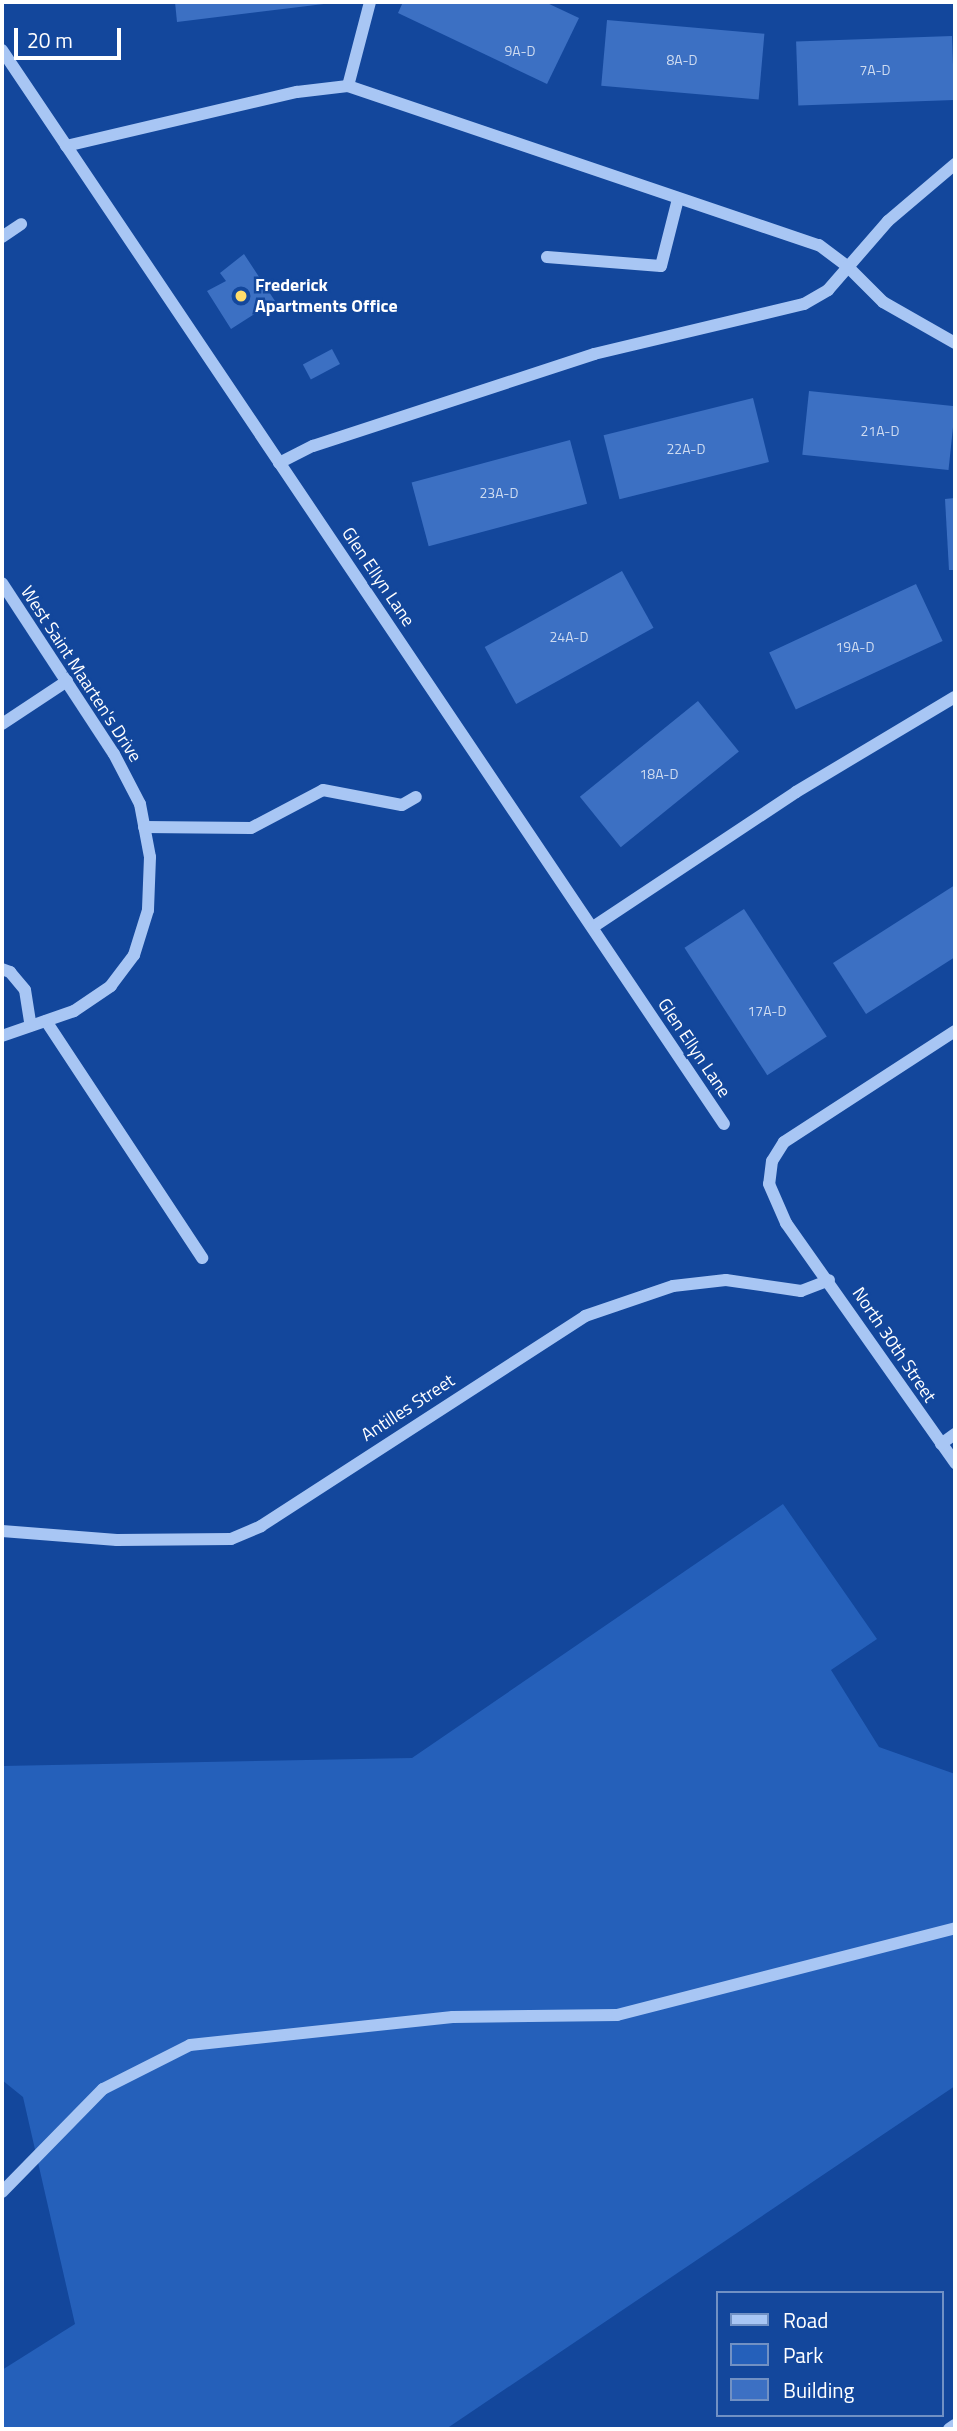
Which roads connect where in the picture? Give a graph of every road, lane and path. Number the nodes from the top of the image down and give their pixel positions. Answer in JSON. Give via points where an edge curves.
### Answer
{"nodes":[{"id":1,"x":370,"y":2,"type":"edge"},
{"id":2,"x":2,"y":50,"type":"edge"},
{"id":3,"x":348,"y":86,"type":"junction"},
{"id":4,"x":66,"y":146,"type":"junction"},
{"id":5,"x":955,"y":164,"type":"edge"},
{"id":6,"x":678,"y":199,"type":"junction"},
{"id":7,"x":21,"y":224,"type":"dead end"},
{"id":8,"x":2,"y":237,"type":"edge"},
{"id":9,"x":547,"y":257,"type":"dead end"},
{"id":10,"x":847,"y":266,"type":"junction"},
{"id":11,"x":955,"y":343,"type":"edge"},
{"id":12,"x":279,"y":463,"type":"junction"},
{"id":13,"x":2,"y":583,"type":"edge"},
{"id":14,"x":6,"y":598,"type":"edge"},
{"id":15,"x":67,"y":681,"type":"junction"},
{"id":16,"x":955,"y":697,"type":"edge"},
{"id":17,"x":2,"y":724,"type":"edge"},
{"id":18,"x":416,"y":797,"type":"dead end"},
{"id":19,"x":144,"y":827,"type":"junction"},
{"id":20,"x":593,"y":927,"type":"junction"},
{"id":21,"x":2,"y":969,"type":"edge"},
{"id":22,"x":46,"y":1021,"type":"junction"},
{"id":23,"x":31,"y":1026,"type":"junction"},
{"id":24,"x":955,"y":1031,"type":"edge"},
{"id":25,"x":2,"y":1035,"type":"edge"},
{"id":26,"x":724,"y":1124,"type":"dead end"},
{"id":27,"x":202,"y":1258,"type":"dead end"},
{"id":28,"x":829,"y":1280,"type":"junction"},
{"id":29,"x":955,"y":1434,"type":"edge"},
{"id":30,"x":941,"y":1444,"type":"junction"},
{"id":31,"x":955,"y":1463,"type":"edge"},
{"id":32,"x":2,"y":1531,"type":"edge"},
{"id":33,"x":955,"y":1928,"type":"edge"},
{"id":34,"x":2,"y":2192,"type":"edge"},
{"id":35,"x":955,"y":2425,"type":"edge"},
{"id":36,"x":949,"y":2429,"type":"edge"}],
"edges":[{"from":1,"to":3,"type":"street"},
{"from":2,"to":4,"type":"street","name":"Glen Ellyn Lane"},
{"from":3,"to":4,"type":"street","via":[[297,92]]},
{"from":3,"to":6,"type":"street"},
{"from":4,"to":12,"type":"street","name":"Glen Ellyn Lane"},
{"from":5,"to":10,"type":"street","via":[[888,221]]},
{"from":6,"to":9,"type":"street","via":[[661,266]]},
{"from":6,"to":10,"type":"street","via":[[819,245]]},
{"from":7,"to":8,"type":"street"},
{"from":10,"to":11,"type":"street","via":[[883,302]]},
{"from":10,"to":12,"type":"street","via":[[828,290],[804,304],[594,354],[325,442]]},
{"from":12,"to":20,"type":"street","name":"Glen Ellyn Lane"},
{"from":13,"to":14,"type":"street","name":"West Saint Maarten's Drive"},
{"from":14,"to":15,"type":"street","name":"West Saint Maarten's Drive"},
{"from":15,"to":17,"type":"street"},
{"from":15,"to":19,"type":"street","name":"West Saint Maarten's Drive","via":[[114,754],[140,804]]},
{"from":16,"to":20,"type":"street","via":[[796,792]]},
{"from":18,"to":19,"type":"street","via":[[402,805],[323,790],[251,828]]},
{"from":19,"to":22,"type":"street","name":"West Saint Maarten's Drive","via":[[150,857],[148,910],[134,955],[110,986],[74,1012]]},
{"from":20,"to":26,"type":"street","name":"Glen Ellyn Lane"},
{"from":21,"to":23,"type":"street","via":[[25,990]]},
{"from":22,"to":23,"type":"street","name":"West Saint Maarten's Drive"},
{"from":22,"to":27,"type":"street"},
{"from":23,"to":25,"type":"street","name":"West Saint Maarten's Drive"},
{"from":24,"to":28,"type":"street","name":"North 30th Street","via":[[784,1142],[772,1161],[769,1184],[786,1223]]},
{"from":28,"to":30,"type":"street","name":"North 30th Street"},
{"from":28,"to":32,"type":"street","name":"Antilles Street","via":[[801,1291],[726,1280],[673,1286],[585,1316],[261,1526],[230,1539],[117,1540]]},
{"from":29,"to":30,"type":"street"},
{"from":30,"to":31,"type":"street","name":"North 30th Street"},
{"from":33,"to":34,"type":"street","via":[[617,2015],[453,2017],[190,2045],[103,2089]]},
{"from":35,"to":36,"type":"street"}]}
